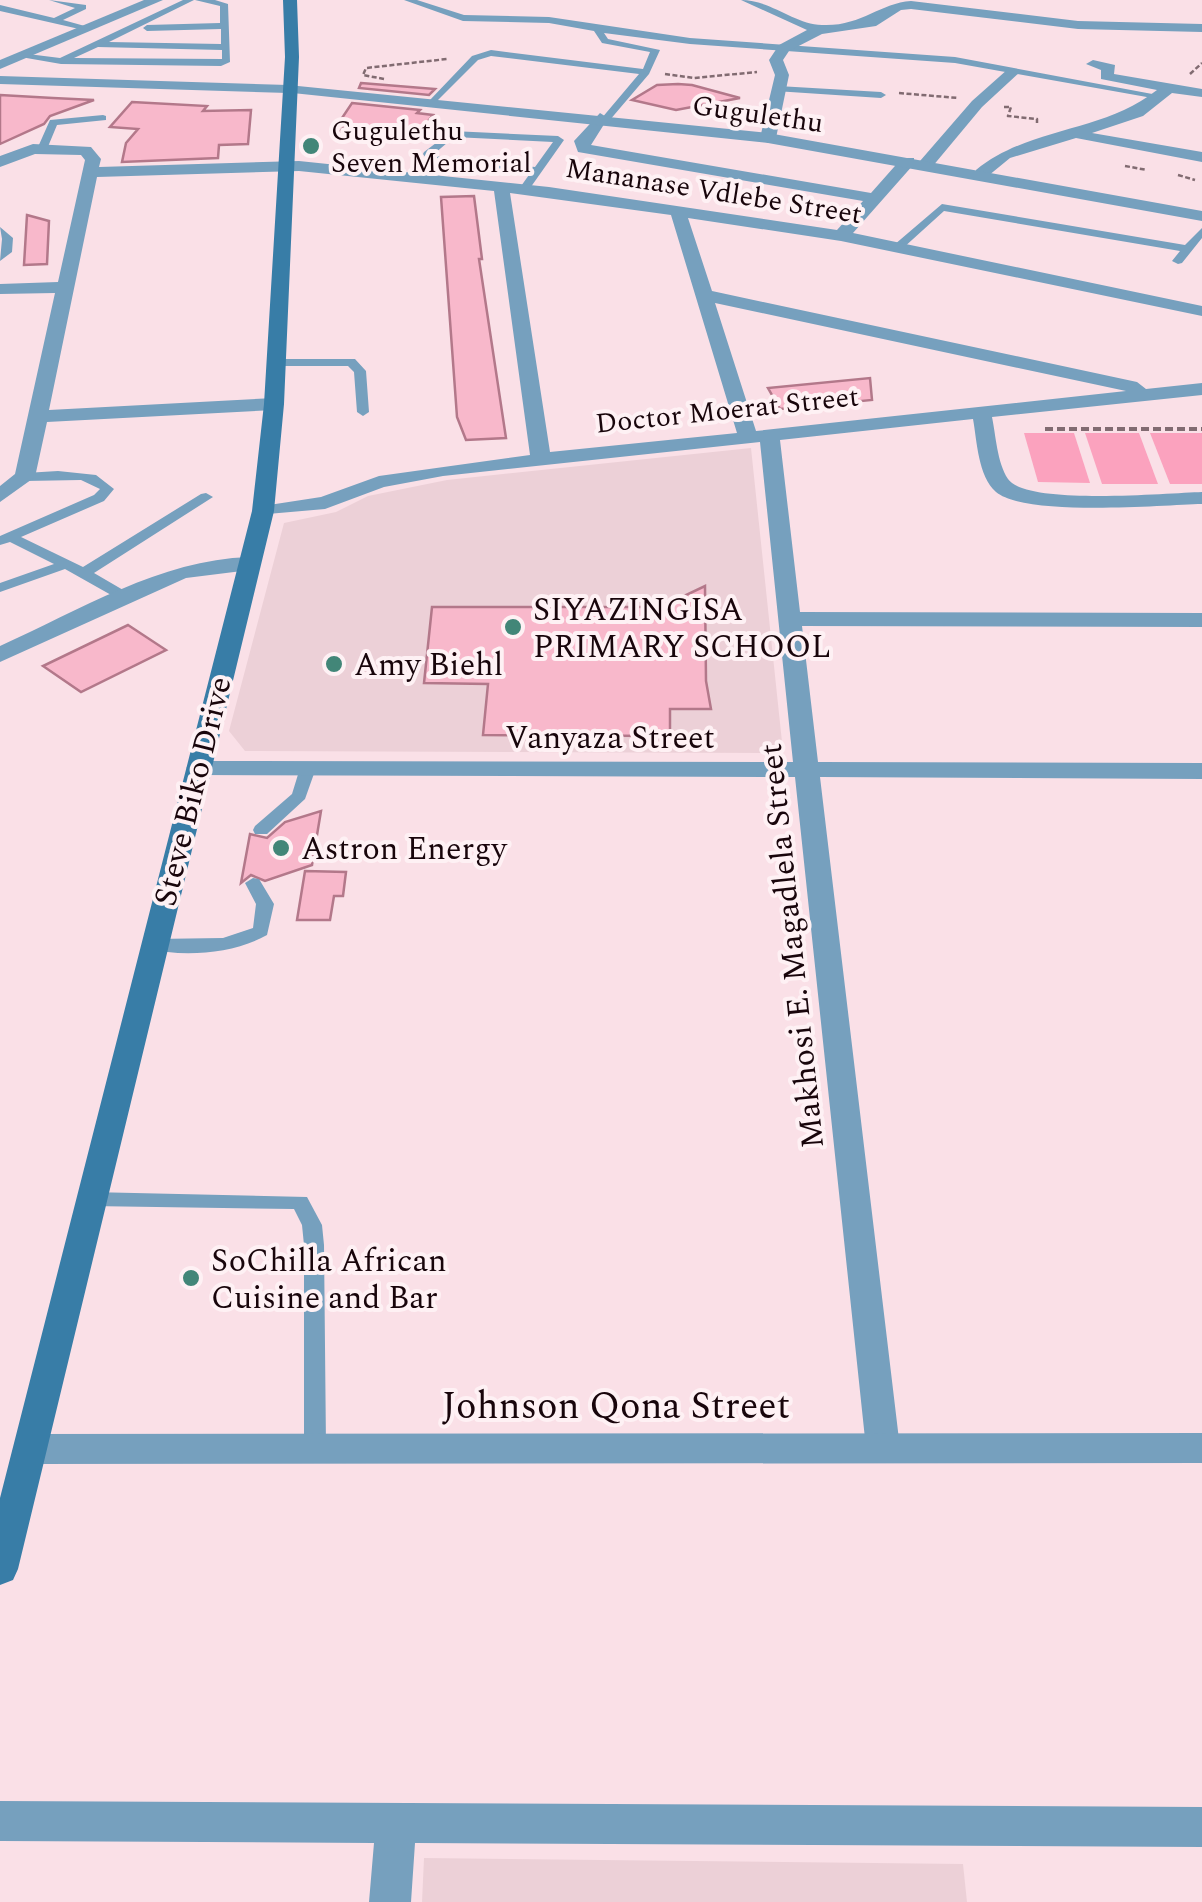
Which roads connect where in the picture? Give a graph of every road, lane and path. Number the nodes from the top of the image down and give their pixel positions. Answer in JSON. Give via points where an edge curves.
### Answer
{"nodes":[{"id":1,"x":53,"y":0,"type":"edge"},
{"id":2,"x":156,"y":0,"type":"edge"},
{"id":3,"x":190,"y":0,"type":"edge"},
{"id":4,"x":199,"y":0,"type":"edge"},
{"id":5,"x":290,"y":0,"type":"edge"},
{"id":6,"x":408,"y":0,"type":"edge"},
{"id":7,"x":748,"y":0,"type":"edge"},
{"id":8,"x":0,"y":8,"type":"edge"},
{"id":9,"x":1004,"y":16,"type":"junction"},
{"id":10,"x":56,"y":20,"type":"junction"},
{"id":11,"x":226,"y":26,"type":"junction"},
{"id":12,"x":88,"y":28,"type":"junction"},
{"id":13,"x":136,"y":28,"type":"junction"},
{"id":14,"x":1202,"y":28,"type":"edge"},
{"id":15,"x":597,"y":29,"type":"junction"},
{"id":16,"x":818,"y":30,"type":"junction"},
{"id":17,"x":1011,"y":34,"type":"dead end"},
{"id":18,"x":0,"y":44,"type":"edge"},
{"id":19,"x":98,"y":44,"type":"junction"},
{"id":20,"x":226,"y":47,"type":"junction"},
{"id":21,"x":784,"y":48,"type":"junction"},
{"id":22,"x":20,"y":56,"type":"junction"},
{"id":23,"x":474,"y":58,"type":"junction"},
{"id":24,"x":61,"y":60,"type":"junction"},
{"id":25,"x":1093,"y":64,"type":"dead end"},
{"id":26,"x":0,"y":65,"type":"edge"},
{"id":27,"x":646,"y":72,"type":"junction"},
{"id":28,"x":780,"y":72,"type":"junction"},
{"id":29,"x":1013,"y":72,"type":"junction"},
{"id":30,"x":0,"y":80,"type":"edge"},
{"id":31,"x":778,"y":89,"type":"junction"},
{"id":32,"x":295,"y":90,"type":"junction"},
{"id":33,"x":1163,"y":92,"type":"junction"},
{"id":34,"x":1202,"y":92,"type":"edge"},
{"id":35,"x":346,"y":94,"type":"junction"},
{"id":36,"x":881,"y":95,"type":"joint"},
{"id":37,"x":433,"y":102,"type":"junction"},
{"id":38,"x":980,"y":102,"type":"junction"},
{"id":39,"x":102,"y":118,"type":"dead end"},
{"id":40,"x":603,"y":118,"type":"junction"},
{"id":41,"x":1072,"y":132,"type":"junction"},
{"id":42,"x":768,"y":138,"type":"junction"},
{"id":43,"x":43,"y":148,"type":"junction"},
{"id":44,"x":1142,"y":148,"type":"junction"},
{"id":45,"x":1202,"y":157,"type":"edge"},
{"id":46,"x":0,"y":162,"type":"edge"},
{"id":47,"x":917,"y":162,"type":"junction"},
{"id":48,"x":284,"y":166,"type":"junction"},
{"id":49,"x":536,"y":170,"type":"junction"},
{"id":50,"x":92,"y":172,"type":"junction"},
{"id":51,"x":982,"y":174,"type":"junction"},
{"id":52,"x":501,"y":186,"type":"junction"},
{"id":53,"x":524,"y":188,"type":"junction"},
{"id":54,"x":1093,"y":195,"type":"junction"},
{"id":55,"x":872,"y":198,"type":"junction"},
{"id":56,"x":676,"y":209,"type":"junction"},
{"id":57,"x":1202,"y":216,"type":"edge"},
{"id":58,"x":0,"y":230,"type":"edge"},
{"id":59,"x":1202,"y":230,"type":"edge"},
{"id":60,"x":841,"y":236,"type":"junction"},
{"id":61,"x":898,"y":247,"type":"junction"},
{"id":62,"x":1187,"y":249,"type":"junction"},
{"id":63,"x":0,"y":258,"type":"edge"},
{"id":64,"x":1178,"y":261,"type":"dead end"},
{"id":65,"x":66,"y":287,"type":"junction"},
{"id":66,"x":0,"y":290,"type":"edge"},
{"id":67,"x":703,"y":295,"type":"junction"},
{"id":68,"x":1202,"y":310,"type":"edge"},
{"id":69,"x":274,"y":363,"type":"junction"},
{"id":70,"x":1202,"y":390,"type":"edge"},
{"id":71,"x":1161,"y":394,"type":"junction"},
{"id":72,"x":274,"y":404,"type":"junction"},
{"id":73,"x":362,"y":412,"type":"dead end"},
{"id":74,"x":980,"y":413,"type":"junction"},
{"id":75,"x":38,"y":417,"type":"junction"},
{"id":76,"x":1044,"y":429,"type":"dead end"},
{"id":77,"x":1202,"y":429,"type":"edge"},
{"id":78,"x":758,"y":436,"type":"junction"},
{"id":79,"x":541,"y":460,"type":"junction"},
{"id":80,"x":25,"y":477,"type":"junction"},
{"id":81,"x":0,"y":496,"type":"edge"},
{"id":82,"x":206,"y":497,"type":"dead end"},
{"id":83,"x":1202,"y":498,"type":"edge"},
{"id":84,"x":262,"y":511,"type":"junction"},
{"id":85,"x":5,"y":538,"type":"edge"},
{"id":86,"x":249,"y":564,"type":"junction"},
{"id":87,"x":64,"y":565,"type":"junction"},
{"id":88,"x":84,"y":573,"type":"junction"},
{"id":89,"x":3,"y":589,"type":"edge"},
{"id":90,"x":125,"y":597,"type":"junction"},
{"id":91,"x":790,"y":618,"type":"junction"},
{"id":92,"x":1202,"y":620,"type":"edge"},
{"id":93,"x":0,"y":654,"type":"edge"},
{"id":94,"x":198,"y":768,"type":"junction"},
{"id":95,"x":308,"y":768,"type":"junction"},
{"id":96,"x":806,"y":770,"type":"junction"},
{"id":97,"x":1202,"y":771,"type":"edge"},
{"id":98,"x":261,"y":830,"type":"dead end"},
{"id":99,"x":252,"y":884,"type":"dead end"},
{"id":100,"x":154,"y":945,"type":"junction"},
{"id":101,"x":90,"y":1199,"type":"junction"},
{"id":102,"x":315,"y":1447,"type":"junction"},
{"id":103,"x":883,"y":1448,"type":"junction"},
{"id":104,"x":1202,"y":1448,"type":"edge"},
{"id":105,"x":30,"y":1449,"type":"junction"},
{"id":106,"x":7,"y":1512,"type":"edge"},
{"id":107,"x":0,"y":1569,"type":"edge"},
{"id":108,"x":0,"y":1821,"type":"edge"},
{"id":109,"x":396,"y":1821,"type":"junction"},
{"id":110,"x":1202,"y":1827,"type":"edge"},
{"id":111,"x":390,"y":1902,"type":"edge"}],
"edges":[{"from":1,"to":10,"type":"lane","via":[[83,7]]},
{"from":2,"to":12,"type":"street"},
{"from":3,"to":13,"type":"lane"},
{"from":4,"to":11,"type":"lane","via":[[224,4]]},
{"from":5,"to":32,"type":"main road","name":"Steve Biko Drive"},
{"from":6,"to":15,"type":"lane","via":[[474,20],[552,20]]},
{"from":7,"to":16,"type":"street"},
{"from":8,"to":10,"type":"lane"},
{"from":9,"to":14,"type":"street"},
{"from":9,"to":16,"type":"street","via":[[903,5],[871,24]]},
{"from":9,"to":17,"type":"street"},
{"from":10,"to":12,"type":"lane"},
{"from":11,"to":13,"type":"lane"},
{"from":11,"to":20,"type":"lane"},
{"from":12,"to":22,"type":"street"},
{"from":13,"to":19,"type":"lane"},
{"from":15,"to":21,"type":"lane"},
{"from":15,"to":27,"type":"lane","via":[[605,42],[654,50]]},
{"from":16,"to":21,"type":"street"},
{"from":18,"to":22,"type":"street"},
{"from":19,"to":20,"type":"lane"},
{"from":19,"to":24,"type":"lane"},
{"from":20,"to":24,"type":"lane","via":[[221,63]]},
{"from":21,"to":28,"type":"street","via":[[776,60]]},
{"from":21,"to":29,"type":"lane"},
{"from":22,"to":24,"type":"lane"},
{"from":22,"to":26,"type":"street"},
{"from":23,"to":27,"type":"lane","via":[[505,52]]},
{"from":23,"to":35,"type":"path","via":[[366,68],[364,75],[386,76],[382,82],[356,82]]},
{"from":23,"to":37,"type":"lane"},
{"from":25,"to":33,"type":"street","via":[[1110,68],[1110,78]]},
{"from":27,"to":28,"type":"path","via":[[694,78]]},
{"from":27,"to":40,"type":"lane"},
{"from":28,"to":31,"type":"street"},
{"from":29,"to":33,"type":"lane"},
{"from":29,"to":38,"type":"street"},
{"from":30,"to":32,"type":"street","name":"Gugulethu"},
{"from":31,"to":36,"type":"lane"},
{"from":31,"to":42,"type":"street"},
{"from":32,"to":35,"type":"street","name":"Gugulethu"},
{"from":32,"to":48,"type":"main road","name":"Steve Biko Drive"},
{"from":33,"to":34,"type":"street"},
{"from":33,"to":41,"type":"street","via":[[1130,116]]},
{"from":35,"to":37,"type":"street","name":"Gugulethu"},
{"from":36,"to":38,"type":"path"},
{"from":37,"to":40,"type":"street","name":"Gugulethu"},
{"from":38,"to":41,"type":"path"},
{"from":38,"to":47,"type":"street"},
{"from":39,"to":43,"type":"lane","via":[[53,122]]},
{"from":40,"to":42,"type":"street","name":"Gugulethu"},
{"from":40,"to":55,"type":"street","via":[[582,141],[584,149]]},
{"from":41,"to":44,"type":"street"},
{"from":41,"to":51,"type":"street","via":[[1004,155]]},
{"from":42,"to":47,"type":"street","name":"Gugulethu"},
{"from":43,"to":46,"type":"street"},
{"from":43,"to":50,"type":"street","via":[[85,150]]},
{"from":44,"to":45,"type":"street"},
{"from":44,"to":54,"type":"path"},
{"from":47,"to":51,"type":"street","name":"Gugulethu"},
{"from":47,"to":55,"type":"street"},
{"from":48,"to":50,"type":"street","name":"Mananase Vdlebe Street"},
{"from":48,"to":52,"type":"street","name":"Mananase Vdlebe Street"},
{"from":48,"to":69,"type":"main road","name":"Steve Biko Drive"},
{"from":49,"to":49,"type":"lane","via":[[558,139],[452,134],[428,154]]},
{"from":49,"to":53,"type":"lane"},
{"from":50,"to":65,"type":"street"},
{"from":51,"to":54,"type":"street","name":"Gugulethu"},
{"from":52,"to":53,"type":"street","name":"Mananase Vdlebe Street"},
{"from":52,"to":79,"type":"street"},
{"from":53,"to":56,"type":"street","name":"Mananase Vdlebe Street"},
{"from":54,"to":57,"type":"street","name":"Gugulethu"},
{"from":55,"to":60,"type":"street"},
{"from":56,"to":60,"type":"street","name":"Mananase Vdlebe Street"},
{"from":56,"to":67,"type":"street","name":"Makhosi E. Magadlela Street"},
{"from":58,"to":63,"type":"lane","via":[[8,238]]},
{"from":59,"to":62,"type":"lane"},
{"from":60,"to":61,"type":"street","name":"Mananase Vdlebe Street"},
{"from":61,"to":62,"type":"lane","via":[[945,207]]},
{"from":61,"to":68,"type":"street","name":"Mananase Vdlebe Street"},
{"from":62,"to":64,"type":"lane"},
{"from":65,"to":66,"type":"street"},
{"from":65,"to":75,"type":"street"},
{"from":67,"to":71,"type":"street"},
{"from":67,"to":78,"type":"street","name":"Makhosi E. Magadlela Street"},
{"from":69,"to":72,"type":"main road","name":"Steve Biko Drive"},
{"from":69,"to":73,"type":"lane","via":[[352,362],[360,371]]},
{"from":70,"to":71,"type":"street","name":"Doctor Moerat Street"},
{"from":71,"to":74,"type":"street","name":"Doctor Moerat Street"},
{"from":72,"to":75,"type":"street"},
{"from":72,"to":84,"type":"main road","name":"Steve Biko Drive"},
{"from":74,"to":78,"type":"street","name":"Doctor Moerat Street"},
{"from":74,"to":83,"type":"street","via":[[999,481],[1012,494]]},
{"from":75,"to":80,"type":"street"},
{"from":76,"to":77,"type":"path"},
{"from":78,"to":79,"type":"street","name":"Doctor Moerat Street"},
{"from":78,"to":91,"type":"street","name":"Makhosi E. Magadlela Street"},
{"from":79,"to":84,"type":"street","name":"Doctor Moerat Street","via":[[411,476],[326,503]]},
{"from":80,"to":81,"type":"street"},
{"from":80,"to":85,"type":"lane","via":[[87,477],[107,489]]},
{"from":82,"to":88,"type":"lane"},
{"from":84,"to":86,"type":"main road","name":"Steve Biko Drive"},
{"from":85,"to":87,"type":"lane"},
{"from":86,"to":90,"type":"street","via":[[192,568]]},
{"from":86,"to":94,"type":"main road","name":"Steve Biko Drive"},
{"from":87,"to":88,"type":"lane"},
{"from":87,"to":89,"type":"lane"},
{"from":88,"to":90,"type":"lane"},
{"from":90,"to":93,"type":"street"},
{"from":91,"to":92,"type":"street"},
{"from":91,"to":96,"type":"street","name":"Makhosi E. Magadlela Street"},
{"from":94,"to":95,"type":"street","name":"Vanyaza Street"},
{"from":94,"to":100,"type":"main road","name":"Steve Biko Drive"},
{"from":95,"to":96,"type":"street","name":"Vanyaza Street"},
{"from":95,"to":98,"type":"lane","via":[[299,796]]},
{"from":96,"to":97,"type":"street","name":"Vanyaza Street"},
{"from":96,"to":103,"type":"street","name":"Makhosi E. Magadlela Street"},
{"from":99,"to":100,"type":"lane","via":[[266,912],[262,931],[252,938]]},
{"from":100,"to":101,"type":"main road","name":"Steve Biko Drive"},
{"from":101,"to":102,"type":"lane","via":[[300,1202],[314,1245]]},
{"from":101,"to":105,"type":"main road","name":"Steve Biko Drive"},
{"from":102,"to":103,"type":"street","name":"Johnson Qona Street"},
{"from":102,"to":105,"type":"street","name":"Johnson Qona Street"},
{"from":103,"to":104,"type":"street","name":"Johnson Qona Street"},
{"from":105,"to":106,"type":"main road","name":"Steve Biko Drive"},
{"from":106,"to":107,"type":"main road","name":"Steve Biko Drive"},
{"from":108,"to":109,"type":"street"},
{"from":109,"to":110,"type":"street"},
{"from":109,"to":111,"type":"street"}]}
